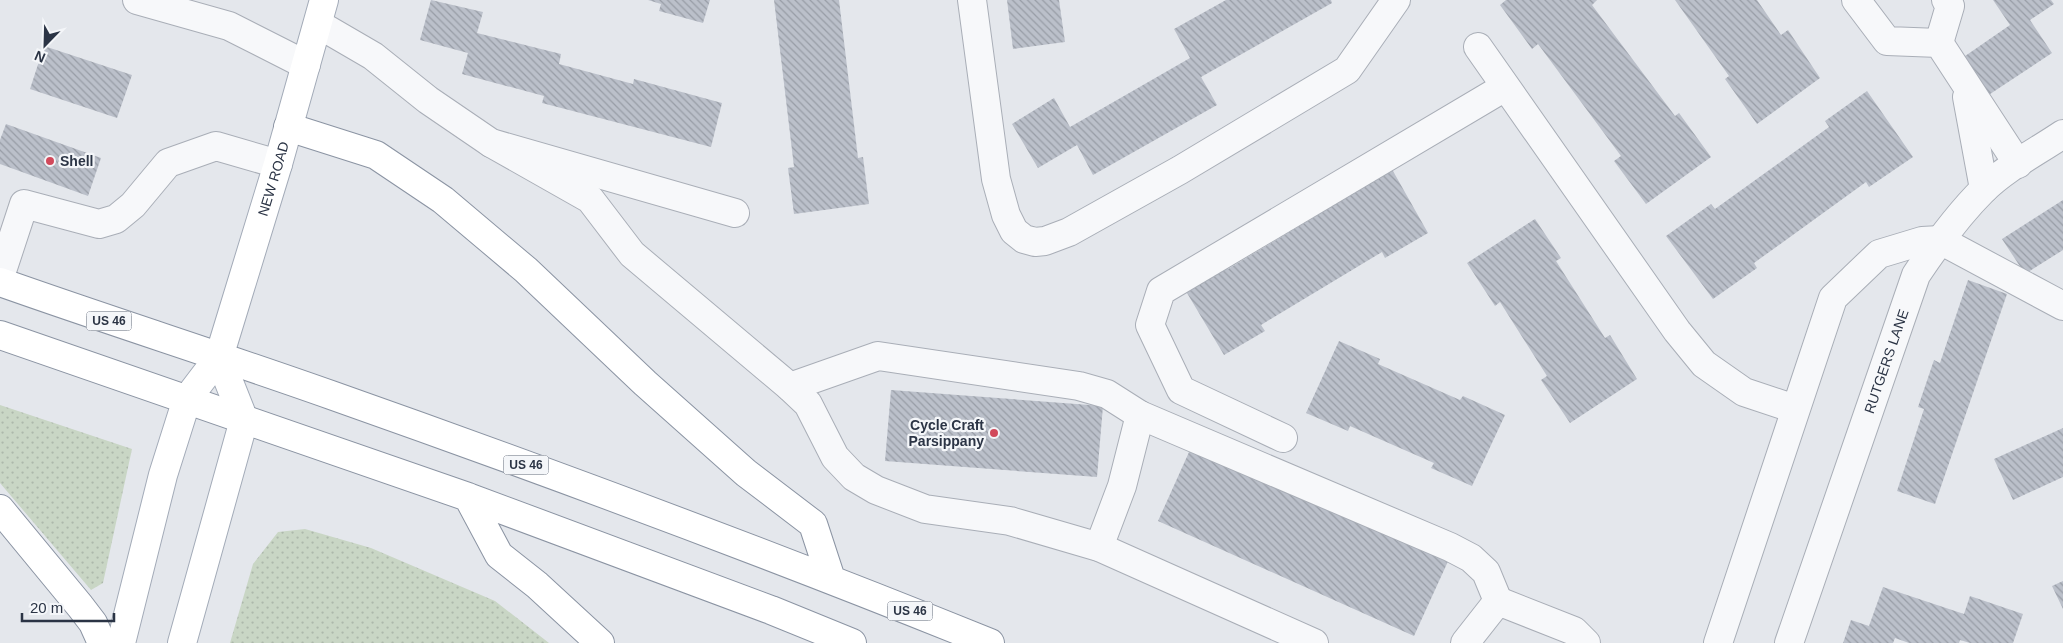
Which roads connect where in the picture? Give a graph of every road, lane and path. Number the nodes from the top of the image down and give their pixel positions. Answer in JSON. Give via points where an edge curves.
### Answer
{"nodes":[{"id":1,"x":137,"y":0,"type":"edge"},
{"id":2,"x":972,"y":0,"type":"edge"},
{"id":3,"x":1396,"y":0,"type":"edge"},
{"id":4,"x":1856,"y":0,"type":"edge"},
{"id":5,"x":1946,"y":0,"type":"edge"},
{"id":6,"x":321,"y":12,"type":"edge"},
{"id":7,"x":1939,"y":43,"type":"junction"},
{"id":8,"x":1478,"y":47,"type":"dead end"},
{"id":9,"x":306,"y":65,"type":"junction"},
{"id":10,"x":1965,"y":86,"type":"junction"},
{"id":11,"x":1505,"y":87,"type":"junction"},
{"id":12,"x":288,"y":127,"type":"junction"},
{"id":13,"x":2063,"y":134,"type":"edge"},
{"id":14,"x":491,"y":143,"type":"junction"},
{"id":15,"x":278,"y":164,"type":"junction"},
{"id":16,"x":2018,"y":164,"type":"junction"},
{"id":17,"x":1984,"y":188,"type":"junction"},
{"id":18,"x":735,"y":213,"type":"dead end"},
{"id":19,"x":1940,"y":240,"type":"junction"},
{"id":20,"x":0,"y":277,"type":"edge"},
{"id":21,"x":0,"y":282,"type":"edge"},
{"id":22,"x":2063,"y":306,"type":"edge"},
{"id":23,"x":0,"y":335,"type":"edge"},
{"id":24,"x":219,"y":357,"type":"junction"},
{"id":25,"x":790,"y":387,"type":"junction"},
{"id":26,"x":187,"y":399,"type":"junction"},
{"id":27,"x":1795,"y":409,"type":"junction"},
{"id":28,"x":1140,"y":415,"type":"junction"},
{"id":29,"x":244,"y":420,"type":"junction"},
{"id":30,"x":1283,"y":438,"type":"dead end"},
{"id":31,"x":468,"y":497,"type":"junction"},
{"id":32,"x":0,"y":509,"type":"edge"},
{"id":33,"x":1099,"y":547,"type":"junction"},
{"id":34,"x":831,"y":579,"type":"junction"},
{"id":35,"x":1498,"y":601,"type":"junction"},
{"id":36,"x":1553,"y":634,"type":"edge"},
{"id":37,"x":815,"y":636,"type":"edge"},
{"id":38,"x":102,"y":643,"type":"edge"},
{"id":39,"x":121,"y":643,"type":"edge"},
{"id":40,"x":182,"y":643,"type":"edge"},
{"id":41,"x":600,"y":643,"type":"edge"},
{"id":42,"x":852,"y":643,"type":"edge"},
{"id":43,"x":990,"y":643,"type":"edge"},
{"id":44,"x":1314,"y":643,"type":"edge"},
{"id":45,"x":1465,"y":643,"type":"edge"},
{"id":46,"x":1586,"y":643,"type":"edge"},
{"id":47,"x":1718,"y":643,"type":"edge"},
{"id":48,"x":1789,"y":643,"type":"edge"}],
"edges":[{"from":1,"to":9,"type":"street","via":[[229,26]]},
{"from":2,"to":3,"type":"street","via":[[996,179],[1014,231],[1035,242],[1069,232],[1347,70]]},
{"from":4,"to":7,"type":"street","via":[[1887,41]]},
{"from":5,"to":7,"type":"street","via":[[1950,6]]},
{"from":6,"to":9,"type":"main road","name":"NEW ROAD"},
{"from":6,"to":14,"type":"street","via":[[428,100]]},
{"from":7,"to":10,"type":"street"},
{"from":8,"to":11,"type":"street"},
{"from":9,"to":12,"type":"main road","name":"NEW ROAD"},
{"from":10,"to":16,"type":"street"},
{"from":10,"to":17,"type":"street"},
{"from":11,"to":27,"type":"street","via":[[1677,331],[1704,364],[1744,392]]},
{"from":11,"to":30,"type":"street","via":[[1161,292],[1150,325],[1181,390]]},
{"from":12,"to":15,"type":"main road","name":"NEW ROAD"},
{"from":12,"to":34,"type":"main road","via":[[376,154],[443,200],[526,270],[746,474],[813,524]]},
{"from":13,"to":16,"type":"street","name":"RUTGERS LANE"},
{"from":14,"to":18,"type":"street"},
{"from":14,"to":25,"type":"street","via":[[590,199],[632,254]]},
{"from":15,"to":20,"type":"street","via":[[216,146],[168,163],[133,205],[116,219],[99,224],[24,204]]},
{"from":15,"to":24,"type":"main road","name":"NEW ROAD"},
{"from":16,"to":17,"type":"street","name":"RUTGERS LANE"},
{"from":17,"to":19,"type":"street","name":"RUTGERS LANE"},
{"from":19,"to":22,"type":"street"},
{"from":19,"to":27,"type":"street","via":[[1922,241],[1879,254],[1833,298]]},
{"from":19,"to":48,"type":"street","name":"RUTGERS LANE","via":[[1916,275]]},
{"from":21,"to":24,"type":"main road","number":"US 46"},
{"from":23,"to":26,"type":"main road"},
{"from":24,"to":26,"type":"main road","name":"NEW ROAD"},
{"from":24,"to":29,"type":"main road"},
{"from":24,"to":34,"type":"main road","number":"US 46","via":[[564,478]]},
{"from":25,"to":28,"type":"street","via":[[878,356],[1080,386],[1107,394]]},
{"from":25,"to":33,"type":"street","via":[[808,404],[836,457],[854,476],[876,490],[926,509],[1010,521]]},
{"from":26,"to":29,"type":"main road"},
{"from":26,"to":39,"type":"main road","name":"NEW ROAD","via":[[163,474]]},
{"from":27,"to":47,"type":"street"},
{"from":28,"to":33,"type":"street","via":[[1122,486]]},
{"from":28,"to":35,"type":"street","via":[[1471,558],[1486,572]]},
{"from":29,"to":31,"type":"main road"},
{"from":29,"to":40,"type":"main road"},
{"from":31,"to":37,"type":"main road"},
{"from":31,"to":41,"type":"main road","via":[[499,555]]},
{"from":32,"to":38,"type":"main road","via":[[88,617]]},
{"from":33,"to":44,"type":"street"},
{"from":34,"to":43,"type":"main road","number":"US 46"},
{"from":35,"to":36,"type":"street"},
{"from":35,"to":45,"type":"street"},
{"from":36,"to":46,"type":"street","via":[[1574,631]]},
{"from":37,"to":42,"type":"main road"}]}
